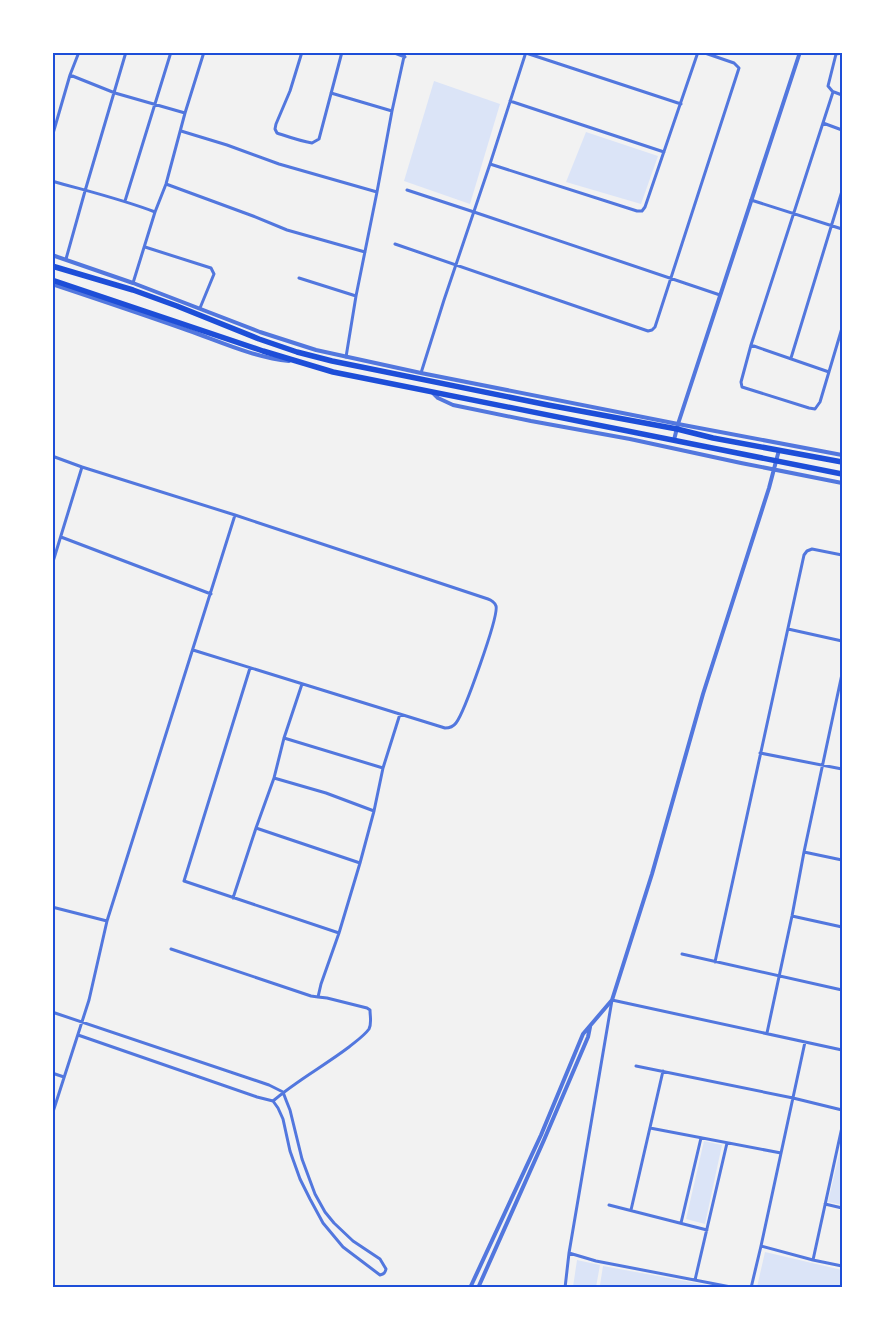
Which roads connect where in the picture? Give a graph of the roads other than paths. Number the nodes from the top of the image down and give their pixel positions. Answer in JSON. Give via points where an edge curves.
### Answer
{"nodes":[{"id":1,"x":79,"y":52,"type":"edge"},
{"id":2,"x":126,"y":52,"type":"edge"},
{"id":3,"x":171,"y":52,"type":"edge"},
{"id":4,"x":204,"y":52,"type":"edge"},
{"id":5,"x":302,"y":52,"type":"edge"},
{"id":6,"x":342,"y":52,"type":"edge"},
{"id":7,"x":392,"y":52,"type":"edge"},
{"id":8,"x":698,"y":52,"type":"edge"},
{"id":9,"x":702,"y":52,"type":"edge"},
{"id":10,"x":800,"y":52,"type":"edge"},
{"id":11,"x":526,"y":53,"type":"edge"},
{"id":12,"x":842,"y":53,"type":"edge"},
{"id":13,"x":405,"y":55,"type":"edge"},
{"id":14,"x":70,"y":76,"type":"junction"},
{"id":15,"x":833,"y":92,"type":"junction"},
{"id":16,"x":114,"y":93,"type":"junction"},
{"id":17,"x":332,"y":93,"type":"junction"},
{"id":18,"x":842,"y":95,"type":"edge"},
{"id":19,"x":510,"y":101,"type":"junction"},
{"id":20,"x":156,"y":104,"type":"junction"},
{"id":21,"x":681,"y":104,"type":"junction"},
{"id":22,"x":392,"y":111,"type":"junction"},
{"id":23,"x":185,"y":113,"type":"junction"},
{"id":24,"x":823,"y":123,"type":"junction"},
{"id":25,"x":842,"y":130,"type":"edge"},
{"id":26,"x":180,"y":131,"type":"junction"},
{"id":27,"x":52,"y":137,"type":"edge"},
{"id":28,"x":664,"y":152,"type":"junction"},
{"id":29,"x":490,"y":164,"type":"junction"},
{"id":30,"x":52,"y":181,"type":"edge"},
{"id":31,"x":166,"y":184,"type":"junction"},
{"id":32,"x":407,"y":190,"type":"dead end"},
{"id":33,"x":85,"y":191,"type":"junction"},
{"id":34,"x":842,"y":191,"type":"edge"},
{"id":35,"x":378,"y":192,"type":"junction"},
{"id":36,"x":751,"y":200,"type":"junction"},
{"id":37,"x":125,"y":201,"type":"junction"},
{"id":38,"x":156,"y":212,"type":"junction"},
{"id":39,"x":474,"y":212,"type":"junction"},
{"id":40,"x":794,"y":214,"type":"junction"},
{"id":41,"x":831,"y":226,"type":"junction"},
{"id":42,"x":842,"y":230,"type":"edge"},
{"id":43,"x":395,"y":244,"type":"dead end"},
{"id":44,"x":145,"y":247,"type":"junction"},
{"id":45,"x":365,"y":252,"type":"junction"},
{"id":46,"x":52,"y":255,"type":"edge"},
{"id":47,"x":66,"y":260,"type":"junction"},
{"id":48,"x":456,"y":264,"type":"junction"},
{"id":49,"x":52,"y":266,"type":"edge"},
{"id":50,"x":299,"y":278,"type":"dead end"},
{"id":51,"x":670,"y":278,"type":"junction"},
{"id":52,"x":52,"y":280,"type":"edge"},
{"id":53,"x":133,"y":283,"type":"junction"},
{"id":54,"x":52,"y":284,"type":"edge"},
{"id":55,"x":720,"y":295,"type":"junction"},
{"id":56,"x":356,"y":296,"type":"junction"},
{"id":57,"x":200,"y":308,"type":"junction"},
{"id":58,"x":842,"y":328,"type":"edge"},
{"id":59,"x":260,"y":332,"type":"junction"},
{"id":60,"x":259,"y":339,"type":"junction"},
{"id":61,"x":751,"y":345,"type":"junction"},
{"id":62,"x":346,"y":357,"type":"junction"},
{"id":63,"x":791,"y":358,"type":"junction"},
{"id":64,"x":296,"y":362,"type":"junction"},
{"id":65,"x":829,"y":372,"type":"junction"},
{"id":66,"x":421,"y":373,"type":"junction"},
{"id":67,"x":430,"y":391,"type":"junction"},
{"id":68,"x":677,"y":426,"type":"junction"},
{"id":69,"x":674,"y":440,"type":"junction"},
{"id":70,"x":778,"y":450,"type":"junction"},
{"id":71,"x":842,"y":455,"type":"edge"},
{"id":72,"x":52,"y":456,"type":"edge"},
{"id":73,"x":776,"y":460,"type":"junction"},
{"id":74,"x":842,"y":462,"type":"edge"},
{"id":75,"x":82,"y":467,"type":"junction"},
{"id":76,"x":774,"y":468,"type":"junction"},
{"id":77,"x":842,"y":474,"type":"edge"},
{"id":78,"x":842,"y":483,"type":"edge"},
{"id":79,"x":235,"y":515,"type":"junction"},
{"id":80,"x":61,"y":538,"type":"junction"},
{"id":81,"x":842,"y":555,"type":"edge"},
{"id":82,"x":52,"y":565,"type":"edge"},
{"id":83,"x":211,"y":594,"type":"junction"},
{"id":84,"x":788,"y":629,"type":"junction"},
{"id":85,"x":842,"y":641,"type":"edge"},
{"id":86,"x":193,"y":650,"type":"junction"},
{"id":87,"x":250,"y":668,"type":"junction"},
{"id":88,"x":842,"y":674,"type":"edge"},
{"id":89,"x":302,"y":684,"type":"junction"},
{"id":90,"x":836,"y":704,"type":"junction"},
{"id":91,"x":842,"y":705,"type":"edge"},
{"id":92,"x":400,"y":714,"type":"junction"},
{"id":93,"x":284,"y":738,"type":"junction"},
{"id":94,"x":760,"y":753,"type":"junction"},
{"id":95,"x":823,"y":765,"type":"junction"},
{"id":96,"x":383,"y":768,"type":"junction"},
{"id":97,"x":842,"y":769,"type":"edge"},
{"id":98,"x":274,"y":778,"type":"junction"},
{"id":99,"x":374,"y":811,"type":"junction"},
{"id":100,"x":256,"y":828,"type":"junction"},
{"id":101,"x":804,"y":852,"type":"junction"},
{"id":102,"x":842,"y":860,"type":"edge"},
{"id":103,"x":360,"y":863,"type":"junction"},
{"id":104,"x":233,"y":898,"type":"junction"},
{"id":105,"x":52,"y":907,"type":"edge"},
{"id":106,"x":792,"y":916,"type":"junction"},
{"id":107,"x":107,"y":921,"type":"junction"},
{"id":108,"x":842,"y":927,"type":"edge"},
{"id":109,"x":338,"y":933,"type":"junction"},
{"id":110,"x":171,"y":949,"type":"dead end"},
{"id":111,"x":682,"y":954,"type":"dead end"},
{"id":112,"x":715,"y":962,"type":"junction"},
{"id":113,"x":778,"y":976,"type":"junction"},
{"id":114,"x":842,"y":990,"type":"edge"},
{"id":115,"x":318,"y":997,"type":"junction"},
{"id":116,"x":612,"y":1000,"type":"junction"},
{"id":117,"x":52,"y":1012,"type":"edge"},
{"id":118,"x":81,"y":1021,"type":"junction"},
{"id":119,"x":590,"y":1027,"type":"junction"},
{"id":120,"x":767,"y":1033,"type":"junction"},
{"id":121,"x":78,"y":1035,"type":"junction"},
{"id":122,"x":805,"y":1042,"type":"junction"},
{"id":123,"x":842,"y":1050,"type":"edge"},
{"id":124,"x":636,"y":1066,"type":"dead end"},
{"id":125,"x":663,"y":1072,"type":"junction"},
{"id":126,"x":52,"y":1073,"type":"edge"},
{"id":127,"x":64,"y":1077,"type":"junction"},
{"id":128,"x":562,"y":1085,"type":"junction"},
{"id":129,"x":567,"y":1087,"type":"junction"},
{"id":130,"x":282,"y":1092,"type":"junction"},
{"id":131,"x":793,"y":1098,"type":"junction"},
{"id":132,"x":273,"y":1101,"type":"junction"},
{"id":133,"x":842,"y":1110,"type":"edge"},
{"id":134,"x":52,"y":1114,"type":"edge"},
{"id":135,"x":842,"y":1127,"type":"edge"},
{"id":136,"x":650,"y":1128,"type":"junction"},
{"id":137,"x":701,"y":1138,"type":"junction"},
{"id":138,"x":727,"y":1143,"type":"junction"},
{"id":139,"x":781,"y":1153,"type":"junction"},
{"id":140,"x":825,"y":1204,"type":"junction"},
{"id":141,"x":609,"y":1205,"type":"dead end"},
{"id":142,"x":842,"y":1208,"type":"edge"},
{"id":143,"x":631,"y":1210,"type":"junction"},
{"id":144,"x":681,"y":1223,"type":"junction"},
{"id":145,"x":707,"y":1230,"type":"junction"},
{"id":146,"x":761,"y":1246,"type":"junction"},
{"id":147,"x":569,"y":1253,"type":"junction"},
{"id":148,"x":813,"y":1260,"type":"junction"},
{"id":149,"x":842,"y":1266,"type":"edge"},
{"id":150,"x":695,"y":1280,"type":"junction"},
{"id":151,"x":470,"y":1288,"type":"edge"},
{"id":152,"x":478,"y":1288,"type":"edge"},
{"id":153,"x":565,"y":1288,"type":"edge"},
{"id":154,"x":736,"y":1288,"type":"edge"},
{"id":155,"x":751,"y":1288,"type":"edge"}],
"edges":[{"from":1,"to":14,"type":"street"},
{"from":2,"to":16,"type":"street"},
{"from":3,"to":20,"type":"street"},
{"from":4,"to":23,"type":"street"},
{"from":5,"to":17,"type":"street","via":[[276,124],[277,133],[312,144],[316,142]]},
{"from":6,"to":17,"type":"street"},
{"from":7,"to":13,"type":"street"},
{"from":8,"to":21,"type":"street"},
{"from":9,"to":51,"type":"street","via":[[734,63],[738,68]]},
{"from":10,"to":36,"type":"street"},
{"from":11,"to":19,"type":"street"},
{"from":11,"to":21,"type":"street"},
{"from":12,"to":15,"type":"street","via":[[836,54],[828,86]]},
{"from":13,"to":22,"type":"street"},
{"from":14,"to":16,"type":"street"},
{"from":14,"to":27,"type":"street"},
{"from":15,"to":18,"type":"street"},
{"from":15,"to":24,"type":"street"},
{"from":16,"to":20,"type":"street"},
{"from":16,"to":33,"type":"street"},
{"from":17,"to":22,"type":"street"},
{"from":19,"to":28,"type":"street"},
{"from":19,"to":29,"type":"street"},
{"from":20,"to":23,"type":"street"},
{"from":20,"to":37,"type":"street"},
{"from":21,"to":28,"type":"street"},
{"from":22,"to":35,"type":"street"},
{"from":23,"to":26,"type":"street"},
{"from":24,"to":25,"type":"street"},
{"from":24,"to":40,"type":"street"},
{"from":26,"to":31,"type":"street"},
{"from":26,"to":35,"type":"street"},
{"from":28,"to":29,"type":"street","via":[[645,207],[640,211]]},
{"from":29,"to":39,"type":"street"},
{"from":30,"to":33,"type":"street"},
{"from":31,"to":38,"type":"street"},
{"from":31,"to":45,"type":"street","via":[[287,230]]},
{"from":32,"to":39,"type":"street"},
{"from":33,"to":37,"type":"street"},
{"from":33,"to":47,"type":"street"},
{"from":34,"to":41,"type":"street"},
{"from":35,"to":45,"type":"street"},
{"from":36,"to":40,"type":"street"},
{"from":36,"to":55,"type":"street"},
{"from":37,"to":38,"type":"street"},
{"from":38,"to":44,"type":"street"},
{"from":39,"to":48,"type":"street"},
{"from":39,"to":51,"type":"street"},
{"from":40,"to":41,"type":"street"},
{"from":40,"to":61,"type":"street"},
{"from":41,"to":42,"type":"street"},
{"from":41,"to":63,"type":"street"},
{"from":43,"to":48,"type":"street"},
{"from":44,"to":53,"type":"street"},
{"from":44,"to":57,"type":"street","via":[[212,268],[214,274]]},
{"from":45,"to":56,"type":"street"},
{"from":46,"to":47,"type":"street"},
{"from":47,"to":53,"type":"street"},
{"from":48,"to":51,"type":"street","via":[[650,331],[655,327]]},
{"from":48,"to":66,"type":"street"},
{"from":49,"to":60,"type":"highway","via":[[177,306]]},
{"from":50,"to":56,"type":"street"},
{"from":51,"to":55,"type":"street"},
{"from":52,"to":64,"type":"highway"},
{"from":53,"to":57,"type":"street"},
{"from":54,"to":64,"type":"street","via":[[251,354]]},
{"from":55,"to":68,"type":"street"},
{"from":56,"to":62,"type":"street"},
{"from":57,"to":59,"type":"street"},
{"from":58,"to":65,"type":"street"},
{"from":59,"to":60,"type":"highway"},
{"from":59,"to":62,"type":"street"},
{"from":60,"to":68,"type":"highway","via":[[332,361],[538,403]]},
{"from":61,"to":63,"type":"street"},
{"from":61,"to":65,"type":"street","via":[[741,382],[744,389],[815,408]]},
{"from":62,"to":66,"type":"street"},
{"from":63,"to":65,"type":"street"},
{"from":64,"to":67,"type":"highway"},
{"from":66,"to":68,"type":"street"},
{"from":67,"to":69,"type":"highway"},
{"from":67,"to":76,"type":"street","via":[[453,405]]},
{"from":68,"to":69,"type":"street"},
{"from":68,"to":70,"type":"highway","via":[[713,438]]},
{"from":68,"to":71,"type":"street"},
{"from":69,"to":73,"type":"highway"},
{"from":70,"to":73,"type":"street"},
{"from":70,"to":74,"type":"highway"},
{"from":72,"to":75,"type":"street"},
{"from":73,"to":76,"type":"street"},
{"from":73,"to":77,"type":"highway"},
{"from":75,"to":79,"type":"street"},
{"from":75,"to":80,"type":"street"},
{"from":76,"to":78,"type":"street"},
{"from":76,"to":116,"type":"street"},
{"from":79,"to":83,"type":"street"},
{"from":79,"to":92,"type":"street","via":[[493,601],[496,610],[491,630],[456,723],[445,728]]},
{"from":80,"to":82,"type":"street"},
{"from":80,"to":83,"type":"street"},
{"from":81,"to":84,"type":"street","via":[[816,549],[805,553]]},
{"from":83,"to":86,"type":"street"},
{"from":84,"to":85,"type":"street"},
{"from":84,"to":94,"type":"street"},
{"from":86,"to":87,"type":"street"},
{"from":86,"to":107,"type":"street"},
{"from":87,"to":89,"type":"street"},
{"from":87,"to":104,"type":"street","via":[[184,880]]},
{"from":88,"to":90,"type":"street"},
{"from":89,"to":92,"type":"street"},
{"from":89,"to":93,"type":"street"},
{"from":90,"to":91,"type":"street"},
{"from":90,"to":95,"type":"street"},
{"from":92,"to":96,"type":"street"},
{"from":93,"to":96,"type":"street"},
{"from":93,"to":98,"type":"street"},
{"from":94,"to":95,"type":"street"},
{"from":94,"to":112,"type":"street"},
{"from":95,"to":97,"type":"street"},
{"from":95,"to":101,"type":"street"},
{"from":96,"to":99,"type":"street"},
{"from":98,"to":99,"type":"street"},
{"from":98,"to":100,"type":"street"},
{"from":99,"to":103,"type":"street"},
{"from":100,"to":103,"type":"street"},
{"from":100,"to":104,"type":"street"},
{"from":101,"to":102,"type":"street"},
{"from":101,"to":106,"type":"street"},
{"from":103,"to":109,"type":"street"},
{"from":104,"to":109,"type":"street"},
{"from":105,"to":107,"type":"street"},
{"from":106,"to":108,"type":"street"},
{"from":106,"to":113,"type":"street"},
{"from":107,"to":118,"type":"street"},
{"from":109,"to":115,"type":"street"},
{"from":110,"to":115,"type":"street"},
{"from":111,"to":112,"type":"street"},
{"from":112,"to":113,"type":"street"},
{"from":113,"to":114,"type":"street"},
{"from":113,"to":120,"type":"street"},
{"from":115,"to":130,"type":"street","via":[[367,1008],[370,1010],[370,1028],[333,1059]]},
{"from":116,"to":119,"type":"street"},
{"from":116,"to":120,"type":"street"},
{"from":116,"to":147,"type":"street"},
{"from":117,"to":118,"type":"street"},
{"from":118,"to":121,"type":"street"},
{"from":118,"to":130,"type":"street"},
{"from":119,"to":128,"type":"street","via":[[583,1034]]},
{"from":119,"to":129,"type":"street"},
{"from":120,"to":122,"type":"street"},
{"from":121,"to":127,"type":"street"},
{"from":121,"to":132,"type":"street"},
{"from":122,"to":123,"type":"street"},
{"from":122,"to":131,"type":"street"},
{"from":124,"to":125,"type":"street"},
{"from":125,"to":131,"type":"street"},
{"from":125,"to":136,"type":"street"},
{"from":126,"to":127,"type":"street"},
{"from":127,"to":134,"type":"street"},
{"from":128,"to":129,"type":"street"},
{"from":128,"to":151,"type":"street"},
{"from":129,"to":152,"type":"street"},
{"from":130,"to":132,"type":"street"},
{"from":130,"to":132,"type":"street","via":[[290,1110],[302,1159],[325,1212],[342,1232],[380,1258],[386,1269],[383,1274],[343,1247],[323,1223],[300,1179],[282,1119]]},
{"from":131,"to":133,"type":"street"},
{"from":131,"to":139,"type":"street"},
{"from":135,"to":140,"type":"street"},
{"from":136,"to":137,"type":"street"},
{"from":136,"to":143,"type":"street"},
{"from":137,"to":138,"type":"street"},
{"from":137,"to":144,"type":"street"},
{"from":138,"to":139,"type":"street"},
{"from":138,"to":145,"type":"street"},
{"from":139,"to":146,"type":"street"},
{"from":140,"to":142,"type":"street"},
{"from":140,"to":148,"type":"street"},
{"from":141,"to":143,"type":"street"},
{"from":143,"to":144,"type":"street"},
{"from":144,"to":145,"type":"street"},
{"from":145,"to":150,"type":"street"},
{"from":146,"to":148,"type":"street"},
{"from":146,"to":155,"type":"street"},
{"from":147,"to":150,"type":"street"},
{"from":147,"to":153,"type":"street"},
{"from":148,"to":149,"type":"street"},
{"from":150,"to":154,"type":"street"}]}
